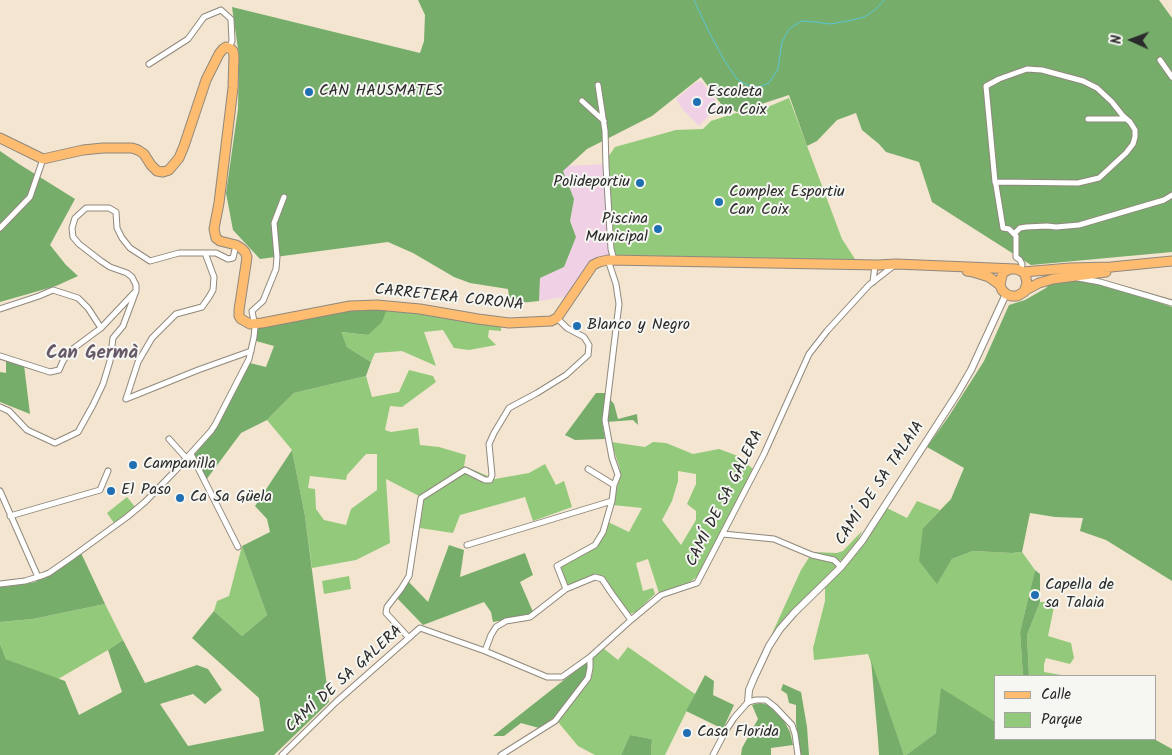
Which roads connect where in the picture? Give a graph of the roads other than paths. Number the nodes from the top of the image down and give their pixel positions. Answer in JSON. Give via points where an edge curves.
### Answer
{"nodes":[{"id":1,"x":229,"y":48,"type":"junction"},
{"id":2,"x":1160,"y":60,"type":"dead end"},
{"id":3,"x":148,"y":64,"type":"dead end"},
{"id":4,"x":1172,"y":77,"type":"edge"},
{"id":5,"x":598,"y":85,"type":"dead end"},
{"id":6,"x":582,"y":100,"type":"dead end"},
{"id":7,"x":1126,"y":118,"type":"junction"},
{"id":8,"x":1088,"y":119,"type":"dead end"},
{"id":9,"x":604,"y":121,"type":"junction"},
{"id":10,"x":0,"y":138,"type":"edge"},
{"id":11,"x":42,"y":159,"type":"junction"},
{"id":12,"x":995,"y":182,"type":"junction"},
{"id":13,"x":1172,"y":196,"type":"edge"},
{"id":14,"x":284,"y":197,"type":"dead end"},
{"id":15,"x":0,"y":228,"type":"edge"},
{"id":16,"x":1014,"y":234,"type":"junction"},
{"id":17,"x":236,"y":245,"type":"junction"},
{"id":18,"x":205,"y":253,"type":"junction"},
{"id":19,"x":611,"y":260,"type":"junction"},
{"id":20,"x":1172,"y":261,"type":"edge"},
{"id":21,"x":878,"y":265,"type":"junction"},
{"id":22,"x":1140,"y":265,"type":"junction"},
{"id":23,"x":892,"y":267,"type":"junction"},
{"id":24,"x":1010,"y":269,"type":"junction"},
{"id":25,"x":1022,"y":272,"type":"junction"},
{"id":26,"x":880,"y":276,"type":"junction"},
{"id":27,"x":1070,"y":277,"type":"junction"},
{"id":28,"x":872,"y":282,"type":"junction"},
{"id":29,"x":1000,"y":285,"type":"junction"},
{"id":30,"x":136,"y":291,"type":"junction"},
{"id":31,"x":1024,"y":292,"type":"junction"},
{"id":32,"x":1006,"y":294,"type":"junction"},
{"id":33,"x":1172,"y":303,"type":"edge"},
{"id":34,"x":0,"y":309,"type":"edge"},
{"id":35,"x":557,"y":318,"type":"junction"},
{"id":36,"x":255,"y":324,"type":"junction"},
{"id":37,"x":101,"y":328,"type":"junction"},
{"id":38,"x":251,"y":351,"type":"junction"},
{"id":39,"x":0,"y":356,"type":"edge"},
{"id":40,"x":0,"y":407,"type":"edge"},
{"id":41,"x":169,"y":439,"type":"dead end"},
{"id":42,"x":189,"y":457,"type":"junction"},
{"id":43,"x":588,"y":469,"type":"dead end"},
{"id":44,"x":108,"y":470,"type":"dead end"},
{"id":45,"x":614,"y":486,"type":"junction"},
{"id":46,"x":0,"y":491,"type":"edge"},
{"id":47,"x":612,"y":501,"type":"junction"},
{"id":48,"x":10,"y":516,"type":"junction"},
{"id":49,"x":723,"y":534,"type":"junction"},
{"id":50,"x":467,"y":545,"type":"dead end"},
{"id":51,"x":238,"y":547,"type":"dead end"},
{"id":52,"x":841,"y":567,"type":"junction"},
{"id":53,"x":38,"y":577,"type":"junction"},
{"id":54,"x":0,"y":585,"type":"edge"},
{"id":55,"x":566,"y":590,"type":"junction"},
{"id":56,"x":632,"y":620,"type":"junction"},
{"id":57,"x":409,"y":638,"type":"junction"},
{"id":58,"x":485,"y":651,"type":"junction"},
{"id":59,"x":590,"y":657,"type":"junction"},
{"id":60,"x":748,"y":702,"type":"junction"},
{"id":61,"x":282,"y":755,"type":"edge"},
{"id":62,"x":501,"y":755,"type":"edge"},
{"id":63,"x":713,"y":755,"type":"edge"},
{"id":64,"x":798,"y":755,"type":"edge"}],
"edges":[{"from":1,"to":3,"type":"street","via":[[232,41],[231,19],[221,10],[204,16],[188,39]]},
{"from":1,"to":11,"type":"main road","via":[[221,51],[206,80],[184,146],[169,170],[157,170],[144,154],[125,147],[90,149]]},
{"from":1,"to":17,"type":"main road","via":[[234,56],[233,88],[214,229],[216,238]]},
{"from":2,"to":4,"type":"street"},
{"from":5,"to":9,"type":"street"},
{"from":6,"to":9,"type":"street"},
{"from":7,"to":8,"type":"street"},
{"from":7,"to":12,"type":"street","via":[[1135,130],[1133,144],[1098,178],[1078,183]]},
{"from":7,"to":12,"type":"street","via":[[1097,88],[1083,81],[1027,69],[999,79],[986,86]]},
{"from":9,"to":19,"type":"street"},
{"from":10,"to":11,"type":"main road"},
{"from":11,"to":15,"type":"street","via":[[30,197]]},
{"from":12,"to":16,"type":"street","via":[[1003,228]]},
{"from":13,"to":16,"type":"street","via":[[1078,225],[1026,227]]},
{"from":14,"to":36,"type":"street","via":[[274,223],[276,270],[263,301],[252,311]]},
{"from":16,"to":25,"type":"street","via":[[1016,257],[1022,264]]},
{"from":17,"to":18,"type":"street","via":[[233,258],[228,260],[216,253]]},
{"from":17,"to":36,"type":"main road","via":[[246,257],[240,316],[245,322]]},
{"from":18,"to":30,"type":"street","via":[[179,253],[150,260],[130,248],[122,238],[117,228],[116,212],[110,208],[86,208],[75,218],[73,237],[101,261],[132,277]]},
{"from":18,"to":38,"type":"street","via":[[214,276],[213,290],[202,307],[176,314],[152,338],[138,362],[126,399]]},
{"from":19,"to":21,"type":"main road"},
{"from":19,"to":35,"type":"main road","via":[[593,265]]},
{"from":19,"to":45,"type":"street","via":[[619,304],[605,420],[618,475]]},
{"from":20,"to":22,"type":"main road"},
{"from":21,"to":23,"type":"main road"},
{"from":21,"to":24,"type":"main road"},
{"from":21,"to":26,"type":"street"},
{"from":21,"to":28,"type":"street"},
{"from":22,"to":25,"type":"main road"},
{"from":22,"to":27,"type":"main road"},
{"from":23,"to":26,"type":"street","name":"CAMÍ DE SA GALERA"},
{"from":23,"to":29,"type":"main road","via":[[973,272],[989,276]]},
{"from":24,"to":25,"type":"main road"},
{"from":24,"to":29,"type":"main road","via":[[1002,275]]},
{"from":25,"to":31,"type":"main road","via":[[1027,283]]},
{"from":26,"to":28,"type":"street","name":"CAMÍ DE SA GALERA"},
{"from":27,"to":31,"type":"main road","via":[[1039,283]]},
{"from":27,"to":33,"type":"street","via":[[1100,282]]},
{"from":28,"to":49,"type":"street","name":"CAMÍ DE SA GALERA","via":[[809,354],[764,454]]},
{"from":29,"to":32,"type":"main road"},
{"from":30,"to":37,"type":"street"},
{"from":30,"to":40,"type":"street","via":[[123,326],[113,338],[103,384],[78,432],[55,443],[27,430],[9,411]]},
{"from":31,"to":32,"type":"main road","via":[[1014,296]]},
{"from":32,"to":52,"type":"street","name":"CAMÍ DE SA TALAIA","via":[[972,370],[862,541]]},
{"from":34,"to":37,"type":"street","via":[[52,290],[78,298]]},
{"from":35,"to":36,"type":"main road","name":"CARRETERA CORONA","via":[[545,322],[514,323],[377,305],[350,306]]},
{"from":35,"to":57,"type":"street","via":[[584,337],[589,345],[588,354],[566,374],[509,408],[489,444],[490,480],[465,470],[421,498],[409,576],[386,607],[386,613]]},
{"from":36,"to":38,"type":"street"},
{"from":37,"to":39,"type":"street","via":[[70,351],[59,370],[50,372]]},
{"from":38,"to":42,"type":"street","via":[[215,425]]},
{"from":41,"to":42,"type":"street"},
{"from":42,"to":51,"type":"street"},
{"from":42,"to":53,"type":"street","via":[[127,517],[49,573]]},
{"from":43,"to":45,"type":"street"},
{"from":44,"to":48,"type":"street","via":[[100,490]]},
{"from":45,"to":47,"type":"street"},
{"from":46,"to":48,"type":"street"},
{"from":47,"to":50,"type":"street"},
{"from":47,"to":55,"type":"street","via":[[604,532],[596,545],[557,566]]},
{"from":48,"to":53,"type":"street"},
{"from":49,"to":52,"type":"street","via":[[774,539],[812,555],[834,560]]},
{"from":49,"to":56,"type":"street","name":"CAMÍ DE SA GALERA","via":[[697,583],[661,595]]},
{"from":52,"to":60,"type":"street","name":"CAMÍ DE SA TALAIA","via":[[780,629],[754,678]]},
{"from":53,"to":54,"type":"street"},
{"from":55,"to":56,"type":"street","via":[[595,577],[602,579]]},
{"from":55,"to":58,"type":"street","via":[[530,617],[506,621],[496,627]]},
{"from":56,"to":59,"type":"street","name":"CAMÍ DE SA GALERA"},
{"from":57,"to":58,"type":"street","name":"CAMÍ DE SA GALERA","via":[[420,628]]},
{"from":57,"to":61,"type":"street","name":"CAMÍ DE SA GALERA"},
{"from":58,"to":59,"type":"street","name":"CAMÍ DE SA GALERA","via":[[547,676],[562,677]]},
{"from":59,"to":62,"type":"street","via":[[588,678],[555,722]]},
{"from":60,"to":63,"type":"street","via":[[734,718]]},
{"from":60,"to":64,"type":"street","via":[[766,700],[775,707],[792,726]]}]}
